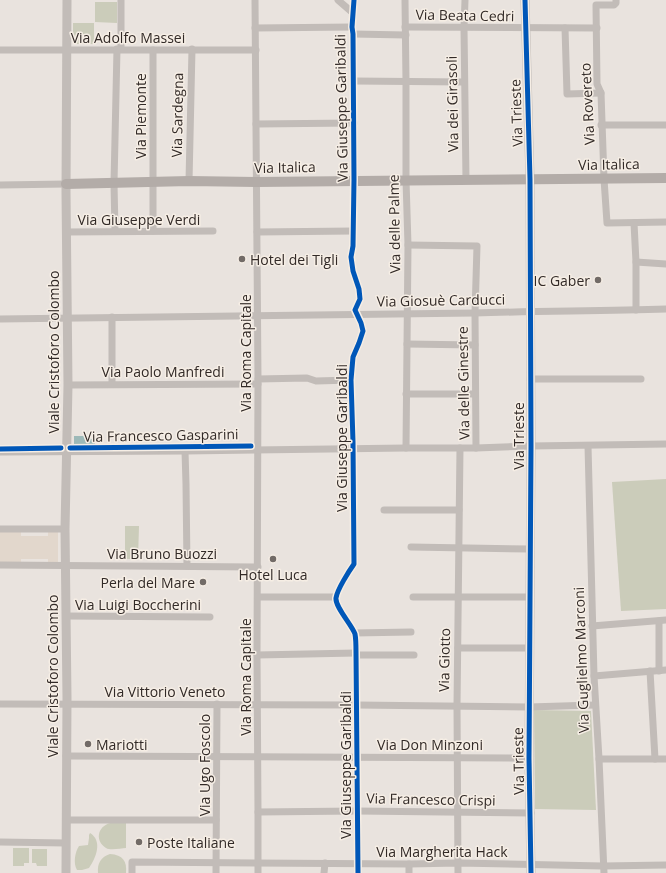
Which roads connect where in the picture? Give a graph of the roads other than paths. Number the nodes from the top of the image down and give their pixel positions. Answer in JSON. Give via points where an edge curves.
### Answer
{"nodes":[{"id":1,"x":67,"y":0,"type":"edge"},
{"id":2,"x":121,"y":0,"type":"edge"},
{"id":3,"x":255,"y":0,"type":"edge"},
{"id":4,"x":338,"y":0,"type":"edge"},
{"id":5,"x":354,"y":0,"type":"edge"},
{"id":6,"x":405,"y":0,"type":"edge"},
{"id":7,"x":465,"y":0,"type":"edge"},
{"id":8,"x":525,"y":0,"type":"edge"},
{"id":9,"x":616,"y":0,"type":"edge"},
{"id":10,"x":353,"y":13,"type":"junction"},
{"id":11,"x":255,"y":28,"type":"junction"},
{"id":12,"x":464,"y":28,"type":"junction"},
{"id":13,"x":526,"y":28,"type":"junction"},
{"id":14,"x":565,"y":28,"type":"junction"},
{"id":15,"x":597,"y":28,"type":"junction"},
{"id":16,"x":353,"y":31,"type":"junction"},
{"id":17,"x":405,"y":31,"type":"junction"},
{"id":18,"x":119,"y":49,"type":"junction"},
{"id":19,"x":192,"y":49,"type":"junction"},
{"id":20,"x":0,"y":50,"type":"edge"},
{"id":21,"x":67,"y":50,"type":"junction"},
{"id":22,"x":153,"y":50,"type":"junction"},
{"id":23,"x":256,"y":50,"type":"junction"},
{"id":24,"x":354,"y":82,"type":"junction"},
{"id":25,"x":406,"y":82,"type":"junction"},
{"id":26,"x":464,"y":82,"type":"junction"},
{"id":27,"x":601,"y":93,"type":"junction"},
{"id":28,"x":354,"y":123,"type":"junction"},
{"id":29,"x":256,"y":124,"type":"junction"},
{"id":30,"x":601,"y":125,"type":"junction"},
{"id":31,"x":666,"y":125,"type":"edge"},
{"id":32,"x":666,"y":178,"type":"edge"},
{"id":33,"x":530,"y":179,"type":"junction"},
{"id":34,"x":604,"y":179,"type":"junction"},
{"id":35,"x":354,"y":180,"type":"junction"},
{"id":36,"x":406,"y":180,"type":"junction"},
{"id":37,"x":466,"y":180,"type":"junction"},
{"id":38,"x":189,"y":181,"type":"junction"},
{"id":39,"x":153,"y":182,"type":"junction"},
{"id":40,"x":257,"y":182,"type":"junction"},
{"id":41,"x":114,"y":183,"type":"junction"},
{"id":42,"x":0,"y":184,"type":"edge"},
{"id":43,"x":66,"y":184,"type":"junction"},
{"id":44,"x":666,"y":222,"type":"edge"},
{"id":45,"x":634,"y":223,"type":"junction"},
{"id":46,"x":115,"y":231,"type":"junction"},
{"id":47,"x":153,"y":231,"type":"junction"},
{"id":48,"x":213,"y":231,"type":"dead end"},
{"id":49,"x":354,"y":231,"type":"junction"},
{"id":50,"x":66,"y":232,"type":"junction"},
{"id":51,"x":257,"y":232,"type":"junction"},
{"id":52,"x":408,"y":245,"type":"junction"},
{"id":53,"x":636,"y":262,"type":"junction"},
{"id":54,"x":666,"y":264,"type":"edge"},
{"id":55,"x":666,"y":309,"type":"edge"},
{"id":56,"x":635,"y":310,"type":"junction"},
{"id":57,"x":530,"y":311,"type":"junction"},
{"id":58,"x":475,"y":313,"type":"junction"},
{"id":59,"x":357,"y":314,"type":"junction"},
{"id":60,"x":407,"y":314,"type":"junction"},
{"id":61,"x":258,"y":316,"type":"junction"},
{"id":62,"x":112,"y":317,"type":"junction"},
{"id":63,"x":0,"y":318,"type":"edge"},
{"id":64,"x":67,"y":318,"type":"junction"},
{"id":65,"x":407,"y":344,"type":"junction"},
{"id":66,"x":475,"y":345,"type":"junction"},
{"id":67,"x":530,"y":379,"type":"junction"},
{"id":68,"x":641,"y":379,"type":"dead end"},
{"id":69,"x":351,"y":380,"type":"junction"},
{"id":70,"x":258,"y":382,"type":"junction"},
{"id":71,"x":112,"y":384,"type":"junction"},
{"id":72,"x":68,"y":385,"type":"junction"},
{"id":73,"x":406,"y":394,"type":"junction"},
{"id":74,"x":475,"y":394,"type":"junction"},
{"id":75,"x":666,"y":444,"type":"edge"},
{"id":76,"x":531,"y":446,"type":"junction"},
{"id":77,"x":588,"y":446,"type":"junction"},
{"id":78,"x":353,"y":448,"type":"junction"},
{"id":79,"x":406,"y":448,"type":"junction"},
{"id":80,"x":460,"y":448,"type":"junction"},
{"id":81,"x":476,"y":448,"type":"junction"},
{"id":82,"x":258,"y":449,"type":"junction"},
{"id":83,"x":185,"y":451,"type":"junction"},
{"id":84,"x":0,"y":452,"type":"edge"},
{"id":85,"x":66,"y":452,"type":"junction"},
{"id":86,"x":384,"y":510,"type":"dead end"},
{"id":87,"x":459,"y":510,"type":"junction"},
{"id":88,"x":0,"y":529,"type":"edge"},
{"id":89,"x":65,"y":529,"type":"junction"},
{"id":90,"x":411,"y":547,"type":"dead end"},
{"id":91,"x":458,"y":548,"type":"junction"},
{"id":92,"x":530,"y":549,"type":"junction"},
{"id":93,"x":0,"y":566,"type":"edge"},
{"id":94,"x":66,"y":566,"type":"junction"},
{"id":95,"x":187,"y":566,"type":"junction"},
{"id":96,"x":258,"y":567,"type":"junction"},
{"id":97,"x":258,"y":597,"type":"junction"},
{"id":98,"x":336,"y":597,"type":"junction"},
{"id":99,"x":413,"y":597,"type":"dead end"},
{"id":100,"x":530,"y":597,"type":"junction"},
{"id":101,"x":458,"y":598,"type":"junction"},
{"id":102,"x":66,"y":616,"type":"junction"},
{"id":103,"x":210,"y":617,"type":"dead end"},
{"id":104,"x":663,"y":620,"type":"edge"},
{"id":105,"x":592,"y":626,"type":"junction"},
{"id":106,"x":411,"y":632,"type":"dead end"},
{"id":107,"x":354,"y":633,"type":"junction"},
{"id":108,"x":458,"y":648,"type":"junction"},
{"id":109,"x":529,"y":648,"type":"junction"},
{"id":110,"x":356,"y":654,"type":"junction"},
{"id":111,"x":257,"y":655,"type":"junction"},
{"id":112,"x":414,"y":655,"type":"dead end"},
{"id":113,"x":663,"y":670,"type":"edge"},
{"id":114,"x":650,"y":671,"type":"junction"},
{"id":115,"x":594,"y":676,"type":"junction"},
{"id":116,"x":0,"y":704,"type":"edge"},
{"id":117,"x":66,"y":704,"type":"junction"},
{"id":118,"x":217,"y":704,"type":"junction"},
{"id":119,"x":257,"y":704,"type":"junction"},
{"id":120,"x":357,"y":705,"type":"junction"},
{"id":121,"x":595,"y":705,"type":"junction"},
{"id":122,"x":457,"y":706,"type":"junction"},
{"id":123,"x":529,"y":707,"type":"junction"},
{"id":124,"x":66,"y":756,"type":"junction"},
{"id":125,"x":217,"y":757,"type":"junction"},
{"id":126,"x":258,"y":757,"type":"junction"},
{"id":127,"x":357,"y":757,"type":"junction"},
{"id":128,"x":457,"y":758,"type":"junction"},
{"id":129,"x":529,"y":758,"type":"junction"},
{"id":130,"x":599,"y":759,"type":"junction"},
{"id":131,"x":655,"y":759,"type":"junction"},
{"id":132,"x":666,"y":759,"type":"edge"},
{"id":133,"x":666,"y":762,"type":"edge"},
{"id":134,"x":357,"y":811,"type":"junction"},
{"id":135,"x":258,"y":812,"type":"junction"},
{"id":136,"x":457,"y":812,"type":"junction"},
{"id":137,"x":531,"y":813,"type":"junction"},
{"id":138,"x":66,"y":820,"type":"junction"},
{"id":139,"x":216,"y":820,"type":"junction"},
{"id":140,"x":0,"y":842,"type":"edge"},
{"id":141,"x":66,"y":843,"type":"junction"},
{"id":142,"x":216,"y":863,"type":"junction"},
{"id":143,"x":258,"y":863,"type":"junction"},
{"id":144,"x":324,"y":863,"type":"junction"},
{"id":145,"x":357,"y":863,"type":"junction"},
{"id":146,"x":458,"y":863,"type":"junction"},
{"id":147,"x":409,"y":864,"type":"junction"},
{"id":148,"x":666,"y":865,"type":"edge"},
{"id":149,"x":531,"y":869,"type":"edge"},
{"id":150,"x":604,"y":869,"type":"edge"},
{"id":151,"x":66,"y":873,"type":"edge"},
{"id":152,"x":132,"y":873,"type":"edge"},
{"id":153,"x":216,"y":873,"type":"edge"},
{"id":154,"x":258,"y":873,"type":"edge"},
{"id":155,"x":324,"y":873,"type":"edge"},
{"id":156,"x":358,"y":873,"type":"edge"},
{"id":157,"x":409,"y":873,"type":"edge"},
{"id":158,"x":458,"y":873,"type":"edge"}],
"edges":[{"from":1,"to":21,"type":"street","name":"Viale Cristoforo Colombo"},
{"from":2,"to":18,"type":"street"},
{"from":3,"to":11,"type":"street","name":"Via Roma Capitale"},
{"from":4,"to":10,"type":"street"},
{"from":5,"to":10,"type":"street","name":"Via Giuseppe Garibaldi"},
{"from":6,"to":17,"type":"street","name":"Via delle Palme"},
{"from":7,"to":12,"type":"street","name":"Via dei Girasoli"},
{"from":8,"to":13,"type":"street","name":"Via Trieste"},
{"from":9,"to":15,"type":"street","name":"Via Rovereto","via":[[614,5],[596,5]]},
{"from":10,"to":16,"type":"street","name":"Via Giuseppe Garibaldi"},
{"from":11,"to":16,"type":"street","name":"Via Beata Cedri"},
{"from":11,"to":23,"type":"street","name":"Via Roma Capitale"},
{"from":12,"to":13,"type":"street","name":"Via Beata Cedri"},
{"from":12,"to":17,"type":"street","name":"Via Beata Cedri"},
{"from":12,"to":26,"type":"street","name":"Via dei Girasoli"},
{"from":13,"to":14,"type":"street","name":"Via Beata Cedri"},
{"from":13,"to":33,"type":"street","name":"Via Trieste"},
{"from":14,"to":15,"type":"street","name":"Via Beata Cedri"},
{"from":14,"to":27,"type":"street","via":[[567,94]]},
{"from":15,"to":27,"type":"street","name":"Via Rovereto","via":[[597,84]]},
{"from":16,"to":17,"type":"street","name":"Via Beata Cedri"},
{"from":16,"to":24,"type":"street","name":"Via Giuseppe Garibaldi"},
{"from":17,"to":25,"type":"street","name":"Via delle Palme"},
{"from":18,"to":21,"type":"street","name":"Via Adolfo Massei"},
{"from":18,"to":22,"type":"street","name":"Via Adolfo Massei"},
{"from":18,"to":41,"type":"street"},
{"from":19,"to":22,"type":"street","name":"Via Adolfo Massei"},
{"from":19,"to":23,"type":"street","name":"Via Adolfo Massei"},
{"from":19,"to":38,"type":"street","name":"Via Sardegna"},
{"from":20,"to":21,"type":"street","name":"Via Adolfo Massei"},
{"from":21,"to":43,"type":"street","name":"Viale Cristoforo Colombo"},
{"from":22,"to":39,"type":"street","name":"Via Piemonte"},
{"from":23,"to":29,"type":"street","name":"Via Roma Capitale"},
{"from":24,"to":25,"type":"street"},
{"from":24,"to":28,"type":"street","name":"Via Giuseppe Garibaldi"},
{"from":25,"to":26,"type":"street"},
{"from":25,"to":36,"type":"street","name":"Via delle Palme"},
{"from":26,"to":37,"type":"street","name":"Via dei Girasoli"},
{"from":27,"to":30,"type":"street","name":"Via Rovereto"},
{"from":28,"to":29,"type":"street"},
{"from":28,"to":35,"type":"street","name":"Via Giuseppe Garibaldi"},
{"from":29,"to":40,"type":"street","name":"Via Roma Capitale"},
{"from":30,"to":31,"type":"street"},
{"from":30,"to":34,"type":"street","name":"Via Rovereto"},
{"from":32,"to":34,"type":"main road","name":"Via Italica"},
{"from":33,"to":34,"type":"main road","name":"Via Italica"},
{"from":33,"to":37,"type":"main road","name":"Via Italica"},
{"from":33,"to":57,"type":"street","name":"Via Trieste"},
{"from":34,"to":45,"type":"street","name":"Via Rovereto","via":[[607,223]]},
{"from":35,"to":36,"type":"main road","name":"Via Italica"},
{"from":35,"to":40,"type":"main road","name":"Via Italica"},
{"from":35,"to":49,"type":"street","name":"Via Giuseppe Garibaldi"},
{"from":36,"to":37,"type":"main road","name":"Via Italica"},
{"from":36,"to":52,"type":"street","name":"Via delle Palme"},
{"from":38,"to":39,"type":"main road","name":"Via Italica"},
{"from":38,"to":40,"type":"main road","name":"Via Italica"},
{"from":39,"to":41,"type":"main road","name":"Via Italica"},
{"from":39,"to":47,"type":"street"},
{"from":40,"to":51,"type":"street","name":"Via Roma Capitale"},
{"from":41,"to":43,"type":"main road","name":"Via Italica"},
{"from":41,"to":46,"type":"street"},
{"from":42,"to":43,"type":"street","name":"Via Italica"},
{"from":43,"to":50,"type":"street","name":"Viale Cristoforo Colombo"},
{"from":44,"to":45,"type":"street"},
{"from":45,"to":53,"type":"street"},
{"from":46,"to":47,"type":"street","name":"Via Giuseppe Verdi"},
{"from":46,"to":50,"type":"street","name":"Via Giuseppe Verdi"},
{"from":47,"to":48,"type":"street","name":"Via Giuseppe Verdi"},
{"from":49,"to":51,"type":"street"},
{"from":49,"to":59,"type":"street","name":"Via Giuseppe Garibaldi","via":[[350,257],[360,289],[360,299],[355,310]]},
{"from":50,"to":64,"type":"street","name":"Viale Cristoforo Colombo"},
{"from":51,"to":61,"type":"street","name":"Via Roma Capitale"},
{"from":52,"to":58,"type":"street","name":"Via delle Ginestre","via":[[476,246]]},
{"from":52,"to":60,"type":"street","name":"Via delle Palme"},
{"from":53,"to":54,"type":"street"},
{"from":53,"to":56,"type":"street"},
{"from":55,"to":56,"type":"street","name":"Via Giosuè Carducci"},
{"from":56,"to":57,"type":"street","name":"Via Giosuè Carducci"},
{"from":57,"to":58,"type":"street","name":"Via Giosuè Carducci"},
{"from":57,"to":67,"type":"street","name":"Via Trieste"},
{"from":58,"to":60,"type":"street","name":"Via Giosuè Carducci"},
{"from":58,"to":66,"type":"street","name":"Via delle Ginestre"},
{"from":59,"to":60,"type":"street","name":"Via Giosuè Carducci"},
{"from":59,"to":61,"type":"street","name":"Via Giosuè Carducci"},
{"from":59,"to":69,"type":"street","name":"Via Giuseppe Garibaldi","via":[[363,331],[353,357]]},
{"from":60,"to":65,"type":"street","name":"Via delle Palme"},
{"from":61,"to":62,"type":"street","name":"Via Giosuè Carducci"},
{"from":61,"to":70,"type":"street","name":"Via Roma Capitale"},
{"from":62,"to":64,"type":"street","name":"Via Giosuè Carducci"},
{"from":62,"to":71,"type":"street"},
{"from":63,"to":64,"type":"street","name":"Via Giosuè Carducci"},
{"from":64,"to":72,"type":"street","name":"Viale Cristoforo Colombo"},
{"from":65,"to":66,"type":"street"},
{"from":65,"to":73,"type":"street","name":"Via delle Palme"},
{"from":66,"to":74,"type":"street","name":"Via delle Ginestre"},
{"from":67,"to":68,"type":"street"},
{"from":67,"to":76,"type":"street","name":"Via Trieste"},
{"from":69,"to":70,"type":"street","name":"Via Paolo Manfredi","via":[[316,381],[307,378]]},
{"from":69,"to":78,"type":"street","name":"Via Giuseppe Garibaldi"},
{"from":70,"to":71,"type":"street","name":"Via Paolo Manfredi"},
{"from":70,"to":82,"type":"street","name":"Via Roma Capitale"},
{"from":71,"to":72,"type":"street","name":"Via Paolo Manfredi"},
{"from":72,"to":85,"type":"street","name":"Viale Cristoforo Colombo"},
{"from":73,"to":74,"type":"street"},
{"from":73,"to":79,"type":"street","name":"Via delle Palme"},
{"from":74,"to":81,"type":"street","name":"Via delle Ginestre"},
{"from":75,"to":77,"type":"street","name":"Via Francesco Gasparini"},
{"from":76,"to":77,"type":"street","name":"Via Francesco Gasparini"},
{"from":76,"to":81,"type":"street","name":"Via Francesco Gasparini"},
{"from":76,"to":92,"type":"street","name":"Via Trieste"},
{"from":77,"to":105,"type":"street","name":"Via Guglielmo Marconi"},
{"from":78,"to":79,"type":"street","name":"Via Francesco Gasparini"},
{"from":78,"to":82,"type":"street","name":"Via Francesco Gasparini"},
{"from":78,"to":98,"type":"street","name":"Via Giuseppe Garibaldi","via":[[354,564]]},
{"from":79,"to":80,"type":"street","name":"Via Francesco Gasparini"},
{"from":80,"to":81,"type":"street","name":"Via Francesco Gasparini"},
{"from":80,"to":87,"type":"street","name":"Via Giotto"},
{"from":82,"to":83,"type":"street","name":"Via Francesco Gasparini"},
{"from":82,"to":96,"type":"street","name":"Via Roma Capitale"},
{"from":83,"to":85,"type":"street","name":"Via Francesco Gasparini"},
{"from":83,"to":95,"type":"street"},
{"from":84,"to":85,"type":"street","name":"Via Francesco Gasparini"},
{"from":85,"to":89,"type":"street","name":"Viale Cristoforo Colombo"},
{"from":86,"to":87,"type":"street"},
{"from":87,"to":91,"type":"street","name":"Via Giotto"},
{"from":88,"to":89,"type":"street"},
{"from":89,"to":94,"type":"street","name":"Viale Cristoforo Colombo"},
{"from":90,"to":91,"type":"street"},
{"from":91,"to":92,"type":"street"},
{"from":91,"to":101,"type":"street","name":"Via Giotto"},
{"from":92,"to":100,"type":"street","name":"Via Trieste"},
{"from":93,"to":94,"type":"street","name":"Via Bruno Buozzi"},
{"from":94,"to":95,"type":"street","name":"Via Bruno Buozzi"},
{"from":94,"to":102,"type":"street","name":"Viale Cristoforo Colombo"},
{"from":95,"to":96,"type":"street","name":"Via Bruno Buozzi"},
{"from":96,"to":97,"type":"street","name":"Via Roma Capitale"},
{"from":97,"to":98,"type":"street"},
{"from":97,"to":111,"type":"street","name":"Via Roma Capitale"},
{"from":98,"to":107,"type":"street","name":"Via Giuseppe Garibaldi","via":[[336,602]]},
{"from":99,"to":101,"type":"street"},
{"from":100,"to":101,"type":"street"},
{"from":100,"to":109,"type":"street","name":"Via Trieste"},
{"from":101,"to":108,"type":"street","name":"Via Giotto"},
{"from":102,"to":103,"type":"street","name":"Via Luigi Boccherini"},
{"from":102,"to":117,"type":"street","name":"Viale Cristoforo Colombo"},
{"from":104,"to":105,"type":"street"},
{"from":104,"to":113,"type":"street"},
{"from":105,"to":115,"type":"street","name":"Via Guglielmo Marconi"},
{"from":106,"to":107,"type":"street"},
{"from":107,"to":110,"type":"street","name":"Via Giuseppe Garibaldi"},
{"from":108,"to":109,"type":"street"},
{"from":108,"to":122,"type":"street","name":"Via Giotto"},
{"from":109,"to":123,"type":"street","name":"Via Trieste"},
{"from":110,"to":111,"type":"street"},
{"from":110,"to":112,"type":"street"},
{"from":110,"to":120,"type":"street","name":"Via Giuseppe Garibaldi"},
{"from":111,"to":119,"type":"street","name":"Via Roma Capitale"},
{"from":113,"to":114,"type":"street"},
{"from":114,"to":115,"type":"street"},
{"from":114,"to":131,"type":"street"},
{"from":115,"to":121,"type":"street","name":"Via Guglielmo Marconi"},
{"from":116,"to":117,"type":"street","name":"Via Vittorio Veneto"},
{"from":117,"to":118,"type":"street","name":"Via Vittorio Veneto"},
{"from":117,"to":124,"type":"street","name":"Viale Cristoforo Colombo"},
{"from":118,"to":119,"type":"street","name":"Via Vittorio Veneto"},
{"from":118,"to":125,"type":"street","name":"Via Ugo Foscolo"},
{"from":119,"to":120,"type":"street","name":"Via Vittorio Veneto"},
{"from":119,"to":126,"type":"street","name":"Via Roma Capitale"},
{"from":120,"to":122,"type":"street","name":"Via Vittorio Veneto"},
{"from":120,"to":127,"type":"street","name":"Via Giuseppe Garibaldi"},
{"from":121,"to":123,"type":"street","name":"Via Vittorio Veneto"},
{"from":121,"to":130,"type":"street","name":"Via Guglielmo Marconi"},
{"from":122,"to":123,"type":"street","name":"Via Vittorio Veneto"},
{"from":122,"to":128,"type":"street","name":"Via Giotto"},
{"from":123,"to":129,"type":"street","name":"Via Trieste"},
{"from":124,"to":125,"type":"street","name":"Via Don Minzoni"},
{"from":124,"to":138,"type":"street","name":"Viale Cristoforo Colombo"},
{"from":125,"to":126,"type":"street","name":"Via Don Minzoni"},
{"from":125,"to":139,"type":"street","name":"Via Ugo Foscolo"},
{"from":126,"to":127,"type":"street","name":"Via Don Minzoni"},
{"from":126,"to":135,"type":"street","name":"Via Roma Capitale"},
{"from":127,"to":128,"type":"street","name":"Via Don Minzoni"},
{"from":127,"to":134,"type":"street","name":"Via Giuseppe Garibaldi"},
{"from":128,"to":129,"type":"street","name":"Via Don Minzoni"},
{"from":128,"to":136,"type":"street","name":"Via Giotto"},
{"from":129,"to":137,"type":"street","name":"Via Trieste"},
{"from":130,"to":131,"type":"street"},
{"from":130,"to":150,"type":"street","name":"Via Guglielmo Marconi"},
{"from":131,"to":132,"type":"street"},
{"from":132,"to":133,"type":"street"},
{"from":134,"to":135,"type":"street","name":"Via Francesco Crispi"},
{"from":134,"to":136,"type":"street","name":"Via Francesco Crispi"},
{"from":134,"to":145,"type":"street","name":"Via Giuseppe Garibaldi"},
{"from":135,"to":143,"type":"street","name":"Via Roma Capitale"},
{"from":136,"to":137,"type":"street","name":"Via Francesco Crispi"},
{"from":136,"to":146,"type":"street","name":"Via Giotto"},
{"from":137,"to":149,"type":"street","name":"Via Trieste"},
{"from":138,"to":139,"type":"street"},
{"from":138,"to":141,"type":"street","name":"Viale Cristoforo Colombo"},
{"from":139,"to":142,"type":"street","name":"Via Ugo Foscolo"},
{"from":140,"to":141,"type":"street"},
{"from":141,"to":151,"type":"street","name":"Viale Cristoforo Colombo"},
{"from":142,"to":143,"type":"street","name":"Via Margherita Hack"},
{"from":142,"to":152,"type":"street","name":"Via Margherita Hack","via":[[132,862]]},
{"from":142,"to":153,"type":"street","name":"Via Ugo Foscolo"},
{"from":143,"to":144,"type":"street","name":"Via Margherita Hack"},
{"from":143,"to":154,"type":"street","name":"Via Roma Capitale"},
{"from":144,"to":145,"type":"street","name":"Via Margherita Hack"},
{"from":144,"to":155,"type":"street"},
{"from":145,"to":147,"type":"street","name":"Via Margherita Hack"},
{"from":145,"to":156,"type":"street","name":"Via Giuseppe Garibaldi"},
{"from":146,"to":147,"type":"street","name":"Via Margherita Hack"},
{"from":146,"to":149,"type":"street","name":"Via Margherita Hack"},
{"from":146,"to":158,"type":"street","name":"Via Giotto"},
{"from":147,"to":157,"type":"street"},
{"from":148,"to":150,"type":"street","name":"Via Margherita Hack"},
{"from":149,"to":150,"type":"street","name":"Via Margherita Hack"}]}
